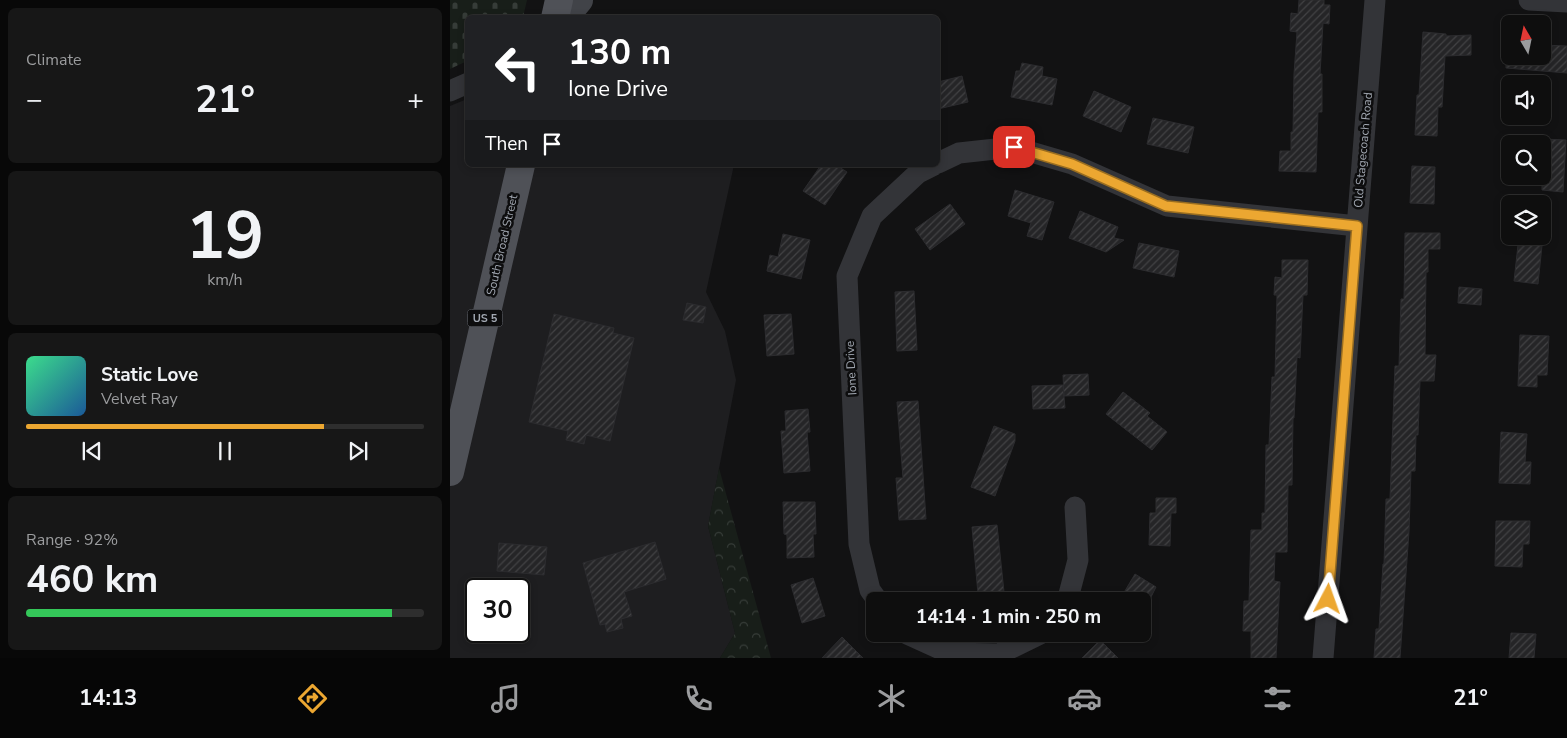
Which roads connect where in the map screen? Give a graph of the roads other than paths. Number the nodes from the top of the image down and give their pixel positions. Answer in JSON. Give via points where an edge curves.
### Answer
{"nodes":[{"id":1,"x":559,"y":0,"type":"edge"},
{"id":2,"x":579,"y":0,"type":"edge"},
{"id":3,"x":1375,"y":0,"type":"edge"},
{"id":4,"x":1529,"y":0,"type":"edge"},
{"id":5,"x":1567,"y":2,"type":"edge"},
{"id":6,"x":556,"y":15,"type":"edge"},
{"id":7,"x":566,"y":15,"type":"edge"},
{"id":8,"x":465,"y":84,"type":"edge"},
{"id":9,"x":450,"y":91,"type":"edge"},
{"id":10,"x":940,"y":162,"type":"edge"},
{"id":11,"x":521,"y":167,"type":"edge"},
{"id":12,"x":930,"y":167,"type":"edge"},
{"id":13,"x":1357,"y":226,"type":"junction"},
{"id":14,"x":450,"y":472,"type":"edge"},
{"id":15,"x":1075,"y":507,"type":"dead end"},
{"id":16,"x":871,"y":592,"type":"edge"},
{"id":17,"x":1070,"y":592,"type":"edge"},
{"id":18,"x":925,"y":642,"type":"edge"},
{"id":19,"x":1024,"y":642,"type":"edge"},
{"id":20,"x":1323,"y":658,"type":"edge"}],
"edges":[{"from":1,"to":6,"type":"main road"},
{"from":2,"to":7,"type":"street"},
{"from":3,"to":13,"type":"street","name":"Old Stagecoach Road"},
{"from":4,"to":5,"type":"street"},
{"from":8,"to":9,"type":"street"},
{"from":10,"to":13,"type":"street","via":[[959,153],[1014,147],[1072,164],[1166,206]]},
{"from":11,"to":14,"type":"main road","name":"South Broad Street","number":"US 5"},
{"from":12,"to":16,"type":"street","name":"Ione Drive","via":[[918,173],[872,216],[847,276],[859,544]]},
{"from":13,"to":20,"type":"street","name":"Old Stagecoach Road"},
{"from":15,"to":17,"type":"street","via":[[1078,560]]},
{"from":18,"to":19,"type":"street","via":[[949,653],[999,654]]}]}
